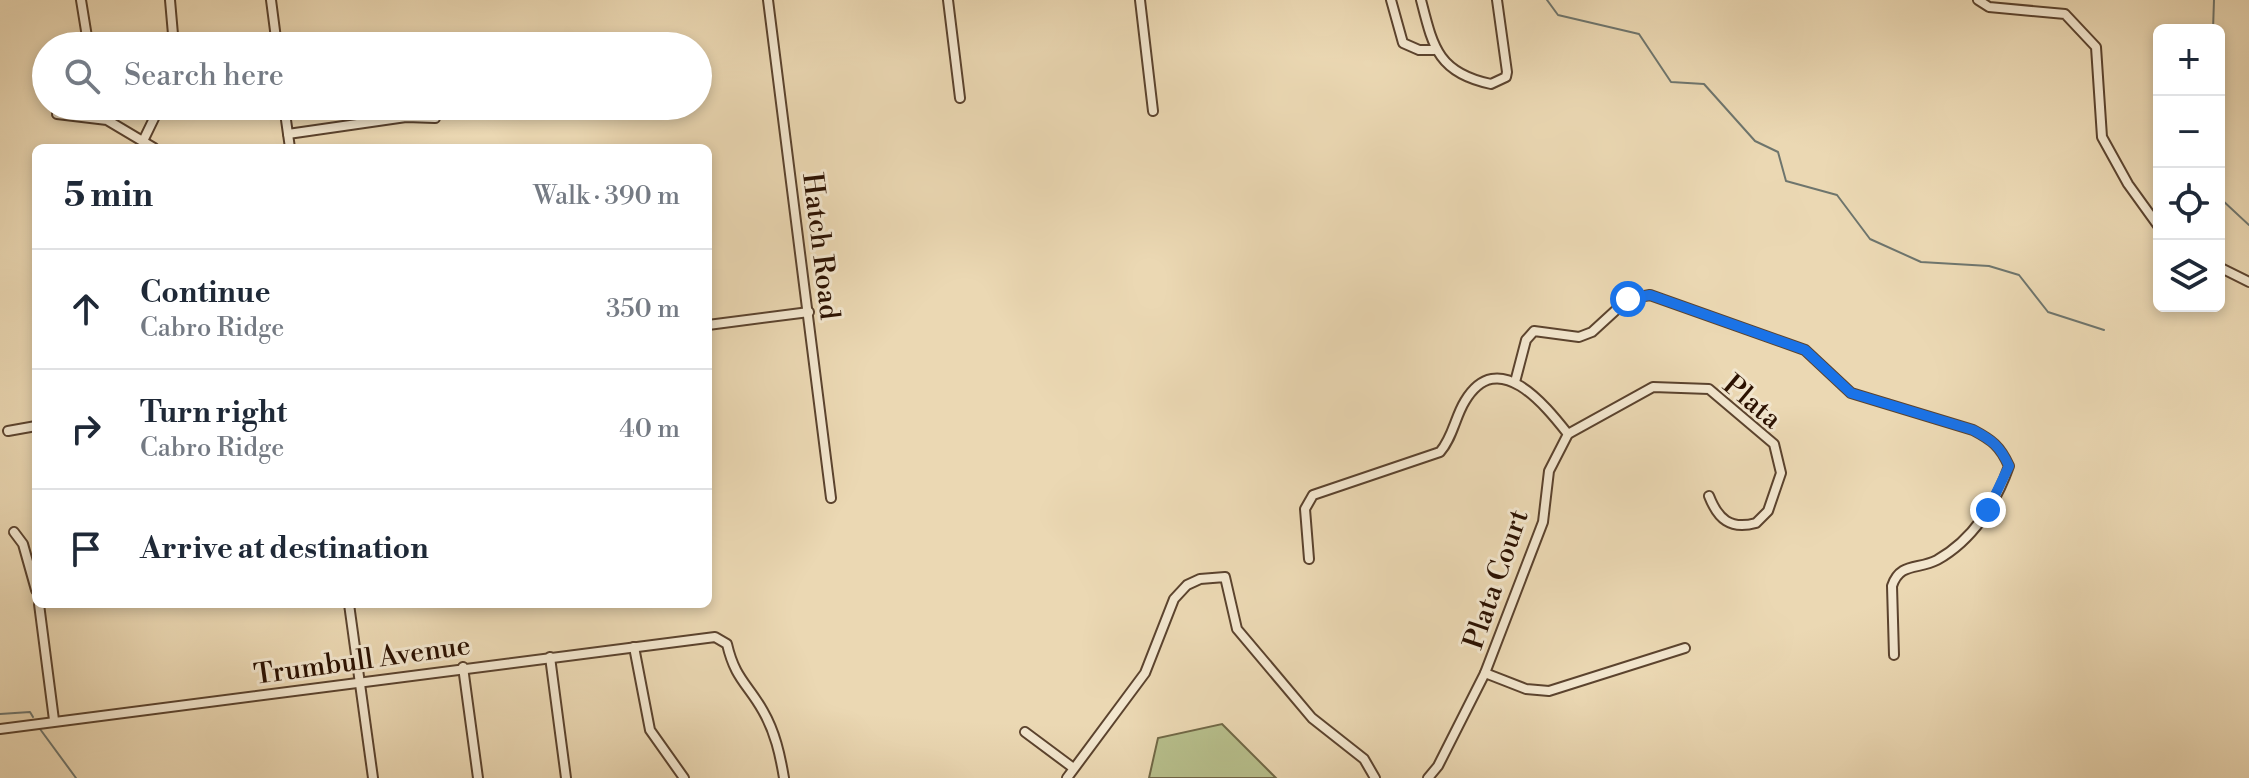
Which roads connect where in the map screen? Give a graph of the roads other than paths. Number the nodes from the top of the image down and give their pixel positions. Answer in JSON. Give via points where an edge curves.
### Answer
{"nodes":[{"id":1,"x":81,"y":0,"type":"edge"},
{"id":2,"x":170,"y":0,"type":"edge"},
{"id":3,"x":271,"y":0,"type":"edge"},
{"id":4,"x":768,"y":0,"type":"edge"},
{"id":5,"x":948,"y":0,"type":"edge"},
{"id":6,"x":1140,"y":0,"type":"edge"},
{"id":7,"x":1391,"y":0,"type":"edge"},
{"id":8,"x":1421,"y":0,"type":"edge"},
{"id":9,"x":1497,"y":0,"type":"edge"},
{"id":10,"x":1978,"y":0,"type":"edge"},
{"id":11,"x":86,"y":32,"type":"edge"},
{"id":12,"x":173,"y":32,"type":"edge"},
{"id":13,"x":275,"y":32,"type":"edge"},
{"id":14,"x":1434,"y":50,"type":"junction"},
{"id":15,"x":960,"y":98,"type":"dead end"},
{"id":16,"x":1153,"y":111,"type":"dead end"},
{"id":17,"x":107,"y":120,"type":"edge"},
{"id":18,"x":153,"y":120,"type":"edge"},
{"id":19,"x":286,"y":120,"type":"edge"},
{"id":20,"x":385,"y":120,"type":"edge"},
{"id":21,"x":288,"y":134,"type":"junction"},
{"id":22,"x":144,"y":139,"type":"junction"},
{"id":23,"x":150,"y":144,"type":"edge"},
{"id":24,"x":289,"y":144,"type":"edge"},
{"id":25,"x":2153,"y":219,"type":"edge"},
{"id":26,"x":2225,"y":270,"type":"edge"},
{"id":27,"x":2249,"y":282,"type":"edge"},
{"id":28,"x":809,"y":312,"type":"junction"},
{"id":29,"x":712,"y":324,"type":"edge"},
{"id":30,"x":1515,"y":382,"type":"junction"},
{"id":31,"x":32,"y":427,"type":"edge"},
{"id":32,"x":8,"y":431,"type":"dead end"},
{"id":33,"x":1568,"y":434,"type":"junction"},
{"id":34,"x":1709,"y":496,"type":"dead end"},
{"id":35,"x":831,"y":498,"type":"dead end"},
{"id":36,"x":14,"y":532,"type":"dead end"},
{"id":37,"x":1309,"y":559,"type":"dead end"},
{"id":38,"x":32,"y":576,"type":"edge"},
{"id":39,"x":40,"y":608,"type":"edge"},
{"id":40,"x":350,"y":608,"type":"edge"},
{"id":41,"x":634,"y":647,"type":"junction"},
{"id":42,"x":1685,"y":648,"type":"dead end"},
{"id":43,"x":1894,"y":655,"type":"dead end"},
{"id":44,"x":550,"y":657,"type":"junction"},
{"id":45,"x":463,"y":667,"type":"junction"},
{"id":46,"x":1485,"y":673,"type":"junction"},
{"id":47,"x":360,"y":681,"type":"junction"},
{"id":48,"x":54,"y":720,"type":"junction"},
{"id":49,"x":0,"y":729,"type":"edge"},
{"id":50,"x":1025,"y":732,"type":"dead end"},
{"id":51,"x":1072,"y":767,"type":"junction"},
{"id":52,"x":373,"y":778,"type":"edge"},
{"id":53,"x":478,"y":778,"type":"edge"},
{"id":54,"x":566,"y":778,"type":"edge"},
{"id":55,"x":684,"y":778,"type":"edge"},
{"id":56,"x":784,"y":778,"type":"edge"},
{"id":57,"x":1067,"y":778,"type":"edge"},
{"id":58,"x":1375,"y":778,"type":"edge"},
{"id":59,"x":1428,"y":778,"type":"edge"}],
"edges":[{"from":1,"to":11,"type":"street"},
{"from":2,"to":12,"type":"street"},
{"from":3,"to":13,"type":"street"},
{"from":4,"to":28,"type":"street","name":"Hatch Road"},
{"from":5,"to":15,"type":"street"},
{"from":6,"to":16,"type":"street"},
{"from":7,"to":14,"type":"street","via":[[1403,43]]},
{"from":8,"to":14,"type":"street"},
{"from":9,"to":14,"type":"street","via":[[1506,77],[1482,82],[1445,64]]},
{"from":10,"to":25,"type":"street","via":[[1989,7],[2065,14],[2096,47],[2102,137]]},
{"from":17,"to":22,"type":"street"},
{"from":18,"to":22,"type":"street"},
{"from":19,"to":21,"type":"street"},
{"from":20,"to":21,"type":"street"},
{"from":21,"to":24,"type":"street"},
{"from":22,"to":23,"type":"street"},
{"from":26,"to":27,"type":"street"},
{"from":28,"to":29,"type":"street"},
{"from":28,"to":35,"type":"street","name":"Hatch Road"},
{"from":30,"to":33,"type":"street","via":[[1531,390]]},
{"from":30,"to":37,"type":"street","via":[[1497,379],[1470,392],[1446,445],[1434,455],[1313,495],[1305,509]]},
{"from":30,"to":43,"type":"street","via":[[1526,340],[1534,331],[1579,337],[1592,332],[1628,299],[1650,295],[1805,350],[1851,393],[1991,440],[2009,466],[1976,527],[1936,561],[1907,567],[1895,576]]},
{"from":31,"to":32,"type":"street"},
{"from":33,"to":34,"type":"street","name":"Plata","via":[[1653,387],[1709,389],[1774,444],[1781,473],[1768,511],[1756,523],[1731,525],[1720,518]]},
{"from":33,"to":46,"type":"street","name":"Plata Court","via":[[1549,471],[1543,522]]},
{"from":36,"to":38,"type":"street"},
{"from":39,"to":48,"type":"street"},
{"from":40,"to":47,"type":"street"},
{"from":41,"to":44,"type":"street","name":"Trumbull Avenue"},
{"from":41,"to":55,"type":"street","via":[[650,730]]},
{"from":41,"to":56,"type":"street","name":"Trumbull Avenue","via":[[715,637],[727,644],[737,675],[777,741]]},
{"from":42,"to":46,"type":"street","via":[[1549,691],[1526,689]]},
{"from":44,"to":45,"type":"street","name":"Trumbull Avenue"},
{"from":44,"to":54,"type":"street"},
{"from":45,"to":47,"type":"street","name":"Trumbull Avenue"},
{"from":45,"to":53,"type":"street"},
{"from":46,"to":59,"type":"street","name":"Plata Court"},
{"from":47,"to":48,"type":"street","name":"Trumbull Avenue"},
{"from":47,"to":52,"type":"street"},
{"from":48,"to":49,"type":"street","name":"Trumbull Avenue"},
{"from":50,"to":51,"type":"street"},
{"from":51,"to":57,"type":"street"},
{"from":51,"to":58,"type":"street","via":[[1145,673],[1174,599],[1200,579],[1225,577],[1237,629],[1312,718],[1364,759]]}]}
